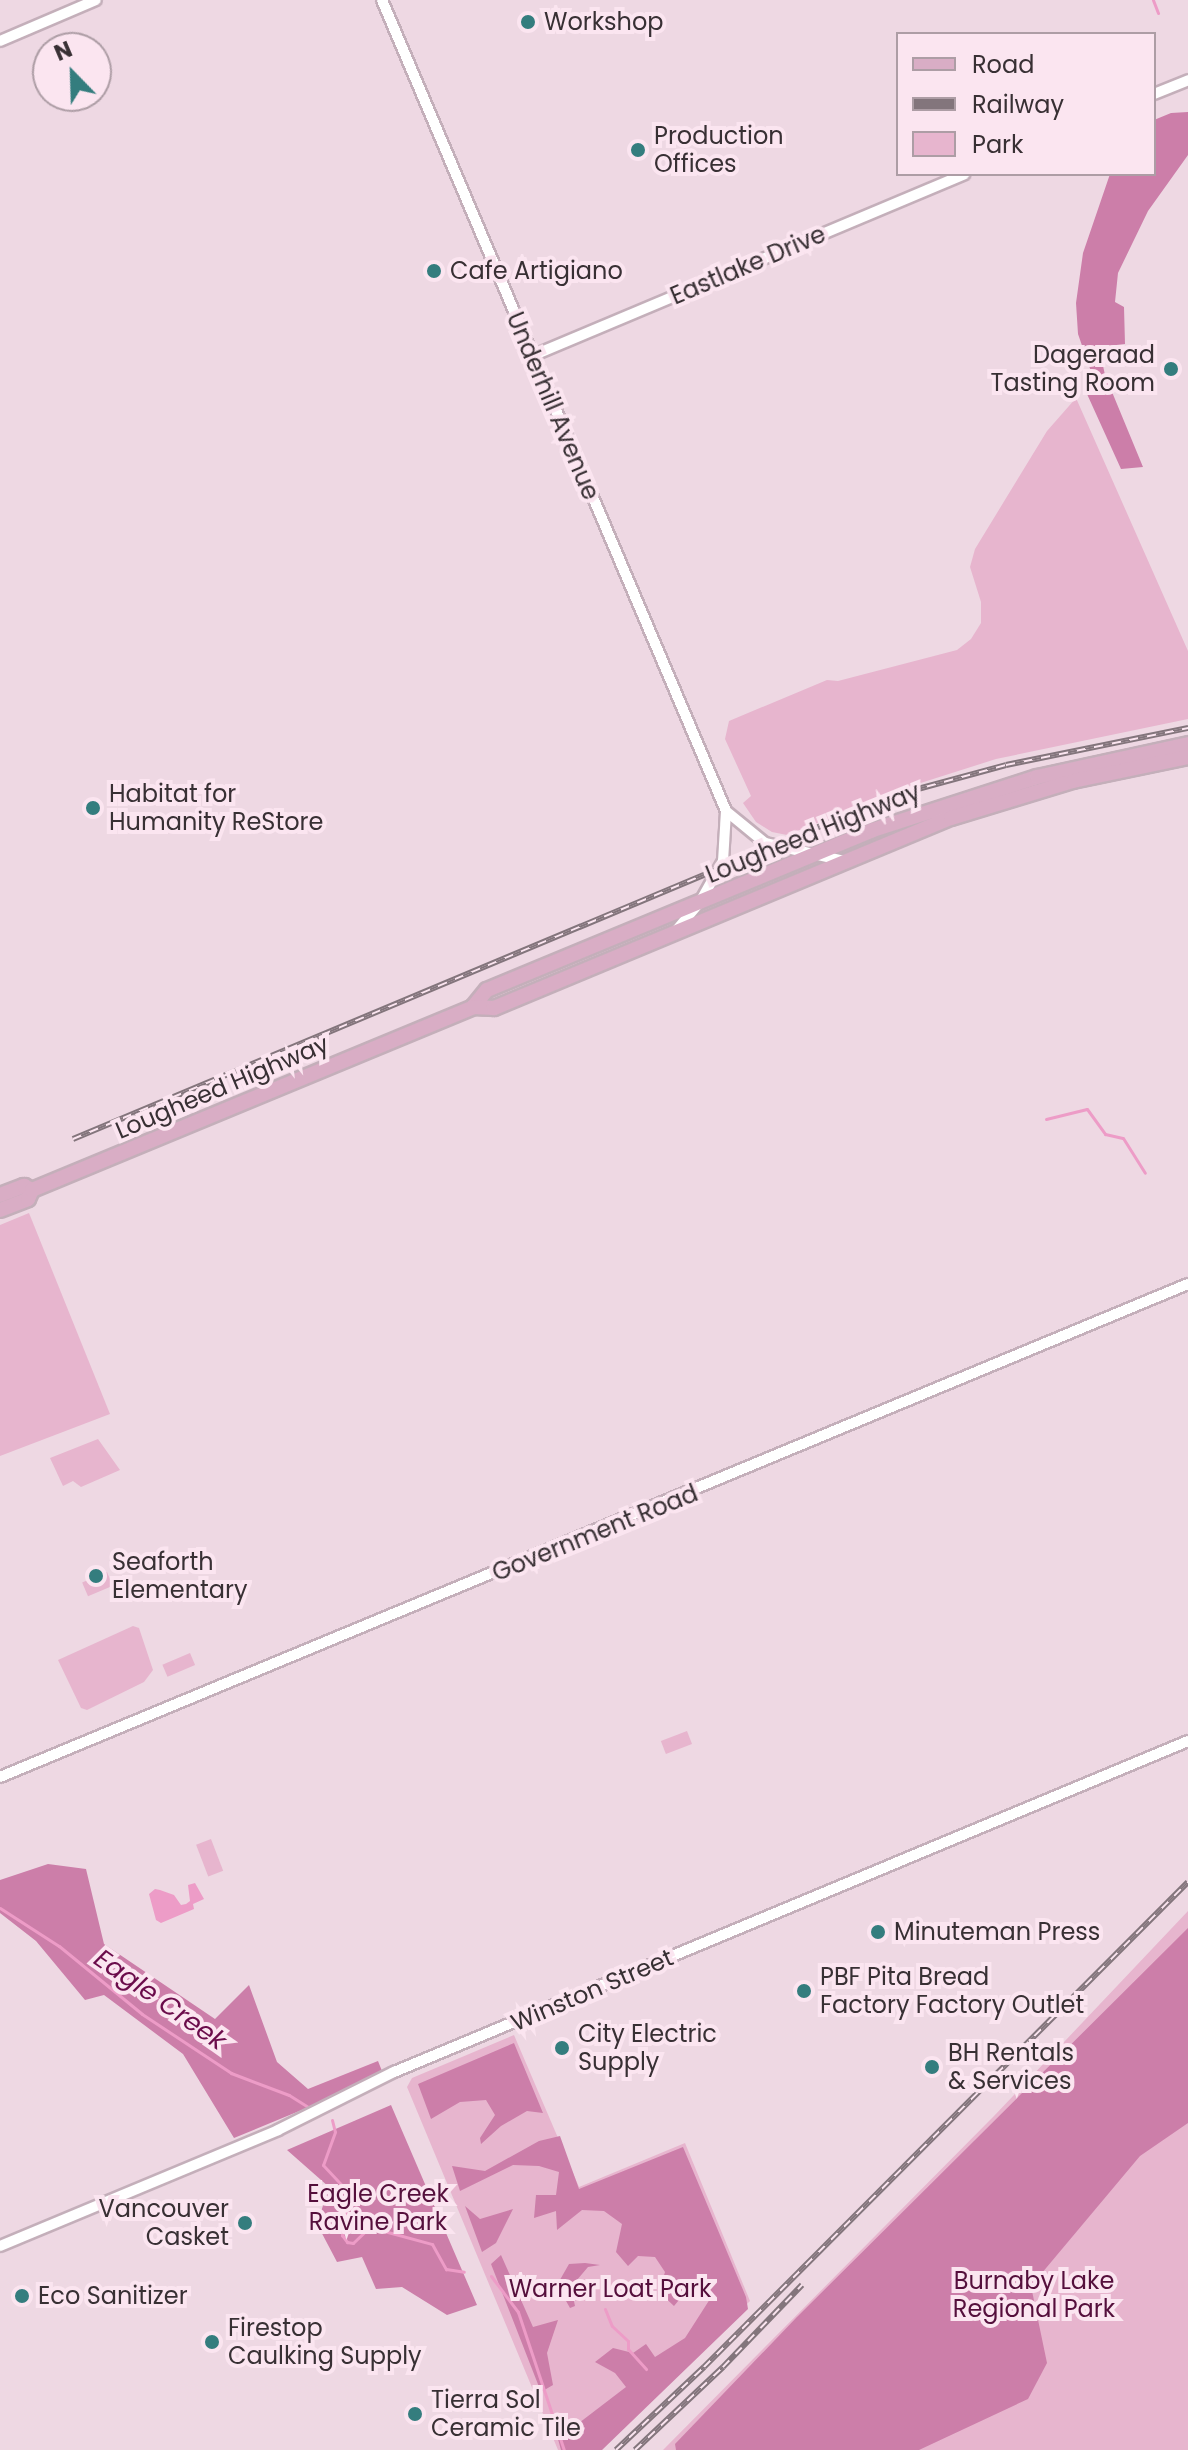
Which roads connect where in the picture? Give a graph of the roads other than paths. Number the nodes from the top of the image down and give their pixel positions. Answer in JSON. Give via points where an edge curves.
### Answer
{"nodes":[{"id":1,"x":96,"y":0,"type":"edge"},
{"id":2,"x":382,"y":0,"type":"edge"},
{"id":3,"x":0,"y":41,"type":"edge"},
{"id":4,"x":1188,"y":80,"type":"edge"},
{"id":5,"x":1156,"y":93,"type":"edge"},
{"id":6,"x":959,"y":176,"type":"edge"},
{"id":7,"x":532,"y":356,"type":"junction"},
{"id":8,"x":1188,"y":744,"type":"edge"},
{"id":9,"x":1188,"y":757,"type":"edge"},
{"id":10,"x":726,"y":811,"type":"junction"},
{"id":11,"x":812,"y":855,"type":"junction"},
{"id":12,"x":845,"y":861,"type":"junction"},
{"id":13,"x":700,"y":902,"type":"junction"},
{"id":14,"x":675,"y":932,"type":"junction"},
{"id":15,"x":473,"y":1007,"type":"junction"},
{"id":16,"x":32,"y":1190,"type":"junction"},
{"id":17,"x":0,"y":1195,"type":"edge"},
{"id":18,"x":0,"y":1210,"type":"edge"},
{"id":19,"x":1188,"y":1284,"type":"edge"},
{"id":20,"x":1188,"y":1741,"type":"edge"},
{"id":21,"x":0,"y":1777,"type":"edge"},
{"id":22,"x":0,"y":2246,"type":"edge"}],
"edges":[{"from":1,"to":3,"type":"street"},
{"from":2,"to":7,"type":"street","name":"Underhill Avenue"},
{"from":4,"to":5,"type":"street"},
{"from":6,"to":7,"type":"street","name":"Eastlake Drive"},
{"from":7,"to":10,"type":"street","name":"Underhill Avenue"},
{"from":8,"to":11,"type":"main road","name":"Lougheed Highway","via":[[1100,761],[950,802]]},
{"from":9,"to":12,"type":"main road","name":"Lougheed Highway","via":[[1003,800]]},
{"from":10,"to":11,"type":"street","name":"Underhill Avenue","via":[[765,843]]},
{"from":10,"to":13,"type":"street","name":"Underhill Avenue","via":[[723,861]]},
{"from":11,"to":12,"type":"street","name":"Underhill Avenue"},
{"from":11,"to":13,"type":"main road","name":"Lougheed Highway"},
{"from":12,"to":14,"type":"main road","name":"Lougheed Highway"},
{"from":13,"to":14,"type":"street","name":"Underhill Avenue"},
{"from":13,"to":15,"type":"main road","name":"Lougheed Highway","via":[[487,990]]},
{"from":14,"to":15,"type":"main road","name":"Lougheed Highway","via":[[494,1008]]},
{"from":15,"to":16,"type":"main road","name":"Lougheed Highway"},
{"from":16,"to":17,"type":"main road","name":"Lougheed Highway","via":[[24,1186]]},
{"from":16,"to":18,"type":"main road","name":"Lougheed Highway","via":[[28,1199]]},
{"from":19,"to":21,"type":"street","name":"Government Road"},
{"from":20,"to":22,"type":"street","name":"Winston Street","via":[[408,2066],[289,2125]]}]}
